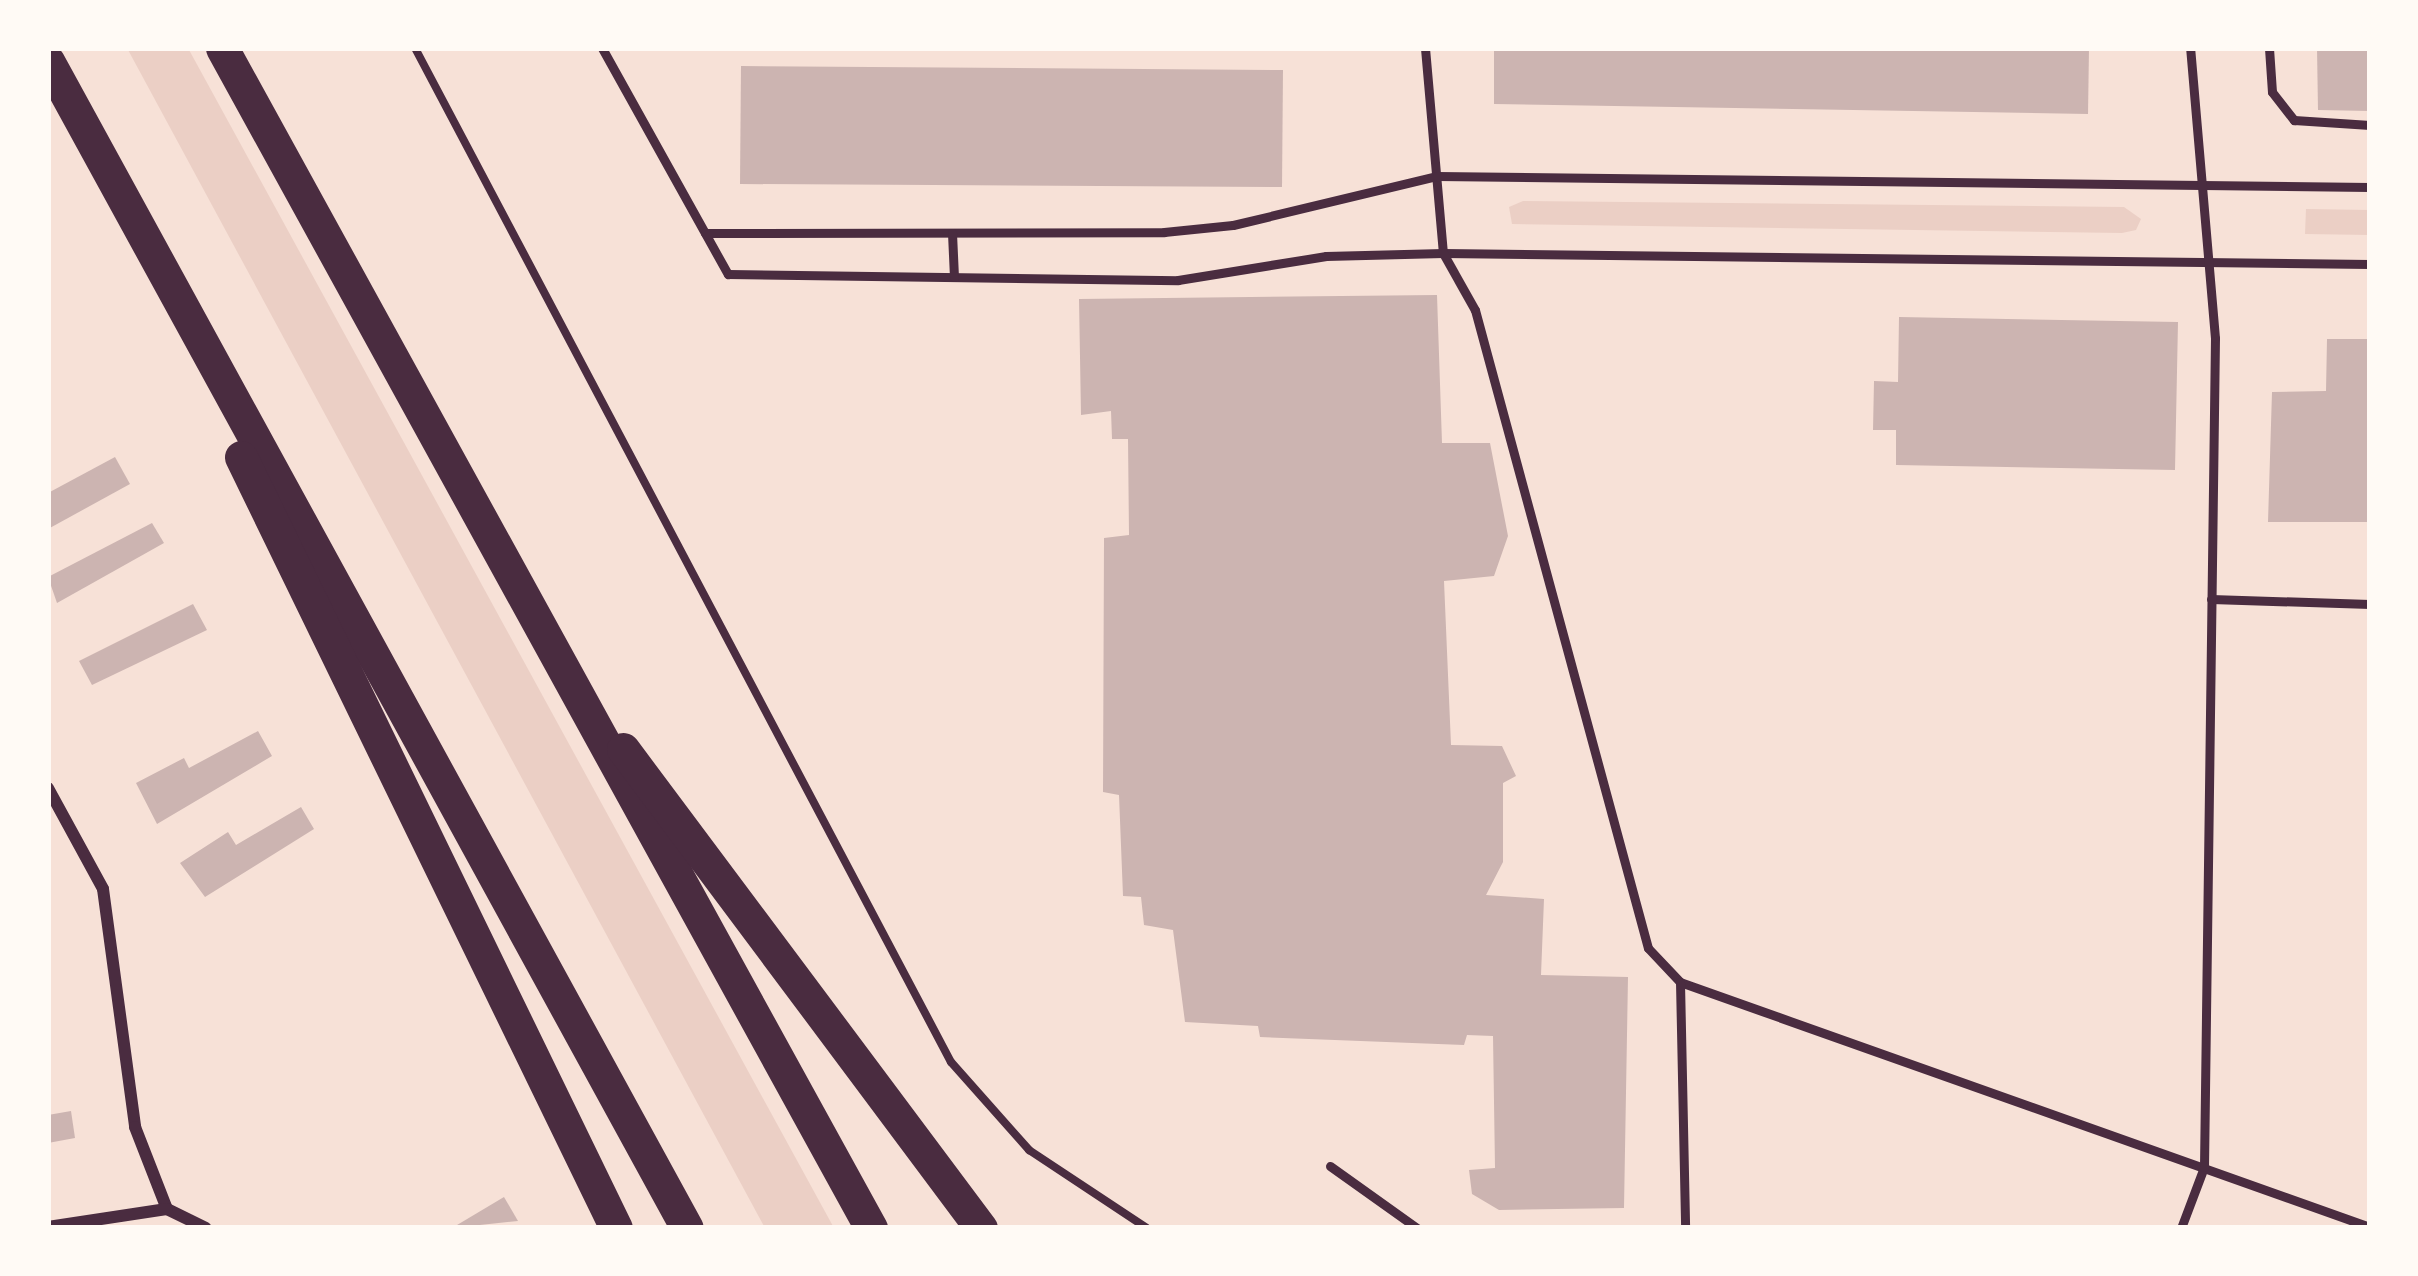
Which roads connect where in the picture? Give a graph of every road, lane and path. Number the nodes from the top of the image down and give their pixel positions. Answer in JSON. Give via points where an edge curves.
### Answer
{"nodes":[{"id":1,"x":222,"y":48,"type":"edge"},
{"id":2,"x":415,"y":48,"type":"edge"},
{"id":3,"x":602,"y":48,"type":"edge"},
{"id":4,"x":1425,"y":48,"type":"edge"},
{"id":5,"x":2190,"y":48,"type":"edge"},
{"id":6,"x":2269,"y":48,"type":"edge"},
{"id":7,"x":48,"y":61,"type":"edge"},
{"id":8,"x":2370,"y":125,"type":"edge"},
{"id":9,"x":1436,"y":176,"type":"junction"},
{"id":10,"x":2204,"y":185,"type":"junction"},
{"id":11,"x":2370,"y":187,"type":"edge"},
{"id":12,"x":705,"y":233,"type":"junction"},
{"id":13,"x":952,"y":233,"type":"junction"},
{"id":14,"x":1443,"y":254,"type":"junction"},
{"id":15,"x":2211,"y":262,"type":"junction"},
{"id":16,"x":2370,"y":264,"type":"edge"},
{"id":17,"x":954,"y":277,"type":"junction"},
{"id":18,"x":2211,"y":599,"type":"junction"},
{"id":19,"x":2370,"y":604,"type":"edge"},
{"id":20,"x":555,"y":662,"type":"junction"},
{"id":21,"x":48,"y":788,"type":"edge"},
{"id":22,"x":1680,"y":982,"type":"junction"},
{"id":23,"x":1330,"y":1166,"type":"dead end"},
{"id":24,"x":2204,"y":1167,"type":"junction"},
{"id":25,"x":166,"y":1208,"type":"junction"},
{"id":26,"x":48,"y":1227,"type":"edge"},
{"id":27,"x":206,"y":1228,"type":"edge"},
{"id":28,"x":616,"y":1228,"type":"edge"},
{"id":29,"x":687,"y":1228,"type":"edge"},
{"id":30,"x":871,"y":1228,"type":"edge"},
{"id":31,"x":981,"y":1228,"type":"edge"},
{"id":32,"x":1147,"y":1228,"type":"edge"},
{"id":33,"x":1417,"y":1228,"type":"edge"},
{"id":34,"x":1685,"y":1228,"type":"edge"},
{"id":35,"x":2181,"y":1228,"type":"edge"},
{"id":36,"x":2370,"y":1228,"type":"edge"}],
"edges":[{"from":1,"to":20,"type":"highway"},
{"from":2,"to":32,"type":"path","via":[[951,1063],[1029,1150]]},
{"from":3,"to":12,"type":"lane"},
{"from":4,"to":9,"type":"lane"},
{"from":5,"to":10,"type":"lane"},
{"from":6,"to":8,"type":"lane","via":[[2272,92],[2294,120]]},
{"from":7,"to":28,"type":"highway"},
{"from":7,"to":29,"type":"highway"},
{"from":9,"to":10,"type":"lane"},
{"from":9,"to":13,"type":"lane","via":[[1233,225]]},
{"from":9,"to":14,"type":"lane"},
{"from":10,"to":11,"type":"lane"},
{"from":10,"to":15,"type":"lane"},
{"from":12,"to":13,"type":"lane"},
{"from":12,"to":17,"type":"lane","via":[[728,274]]},
{"from":13,"to":17,"type":"lane"},
{"from":14,"to":15,"type":"lane"},
{"from":14,"to":17,"type":"lane","via":[[1326,256],[1178,280]]},
{"from":14,"to":22,"type":"lane","via":[[1475,310],[1648,948]]},
{"from":15,"to":16,"type":"lane"},
{"from":15,"to":18,"type":"lane"},
{"from":18,"to":19,"type":"lane"},
{"from":18,"to":24,"type":"lane"},
{"from":20,"to":30,"type":"highway"},
{"from":20,"to":31,"type":"highway"},
{"from":21,"to":25,"type":"street","via":[[104,889],[135,1127]]},
{"from":22,"to":24,"type":"lane"},
{"from":22,"to":34,"type":"lane"},
{"from":23,"to":33,"type":"lane"},
{"from":24,"to":35,"type":"lane"},
{"from":24,"to":36,"type":"lane"},
{"from":25,"to":26,"type":"street"},
{"from":25,"to":27,"type":"street"}]}
